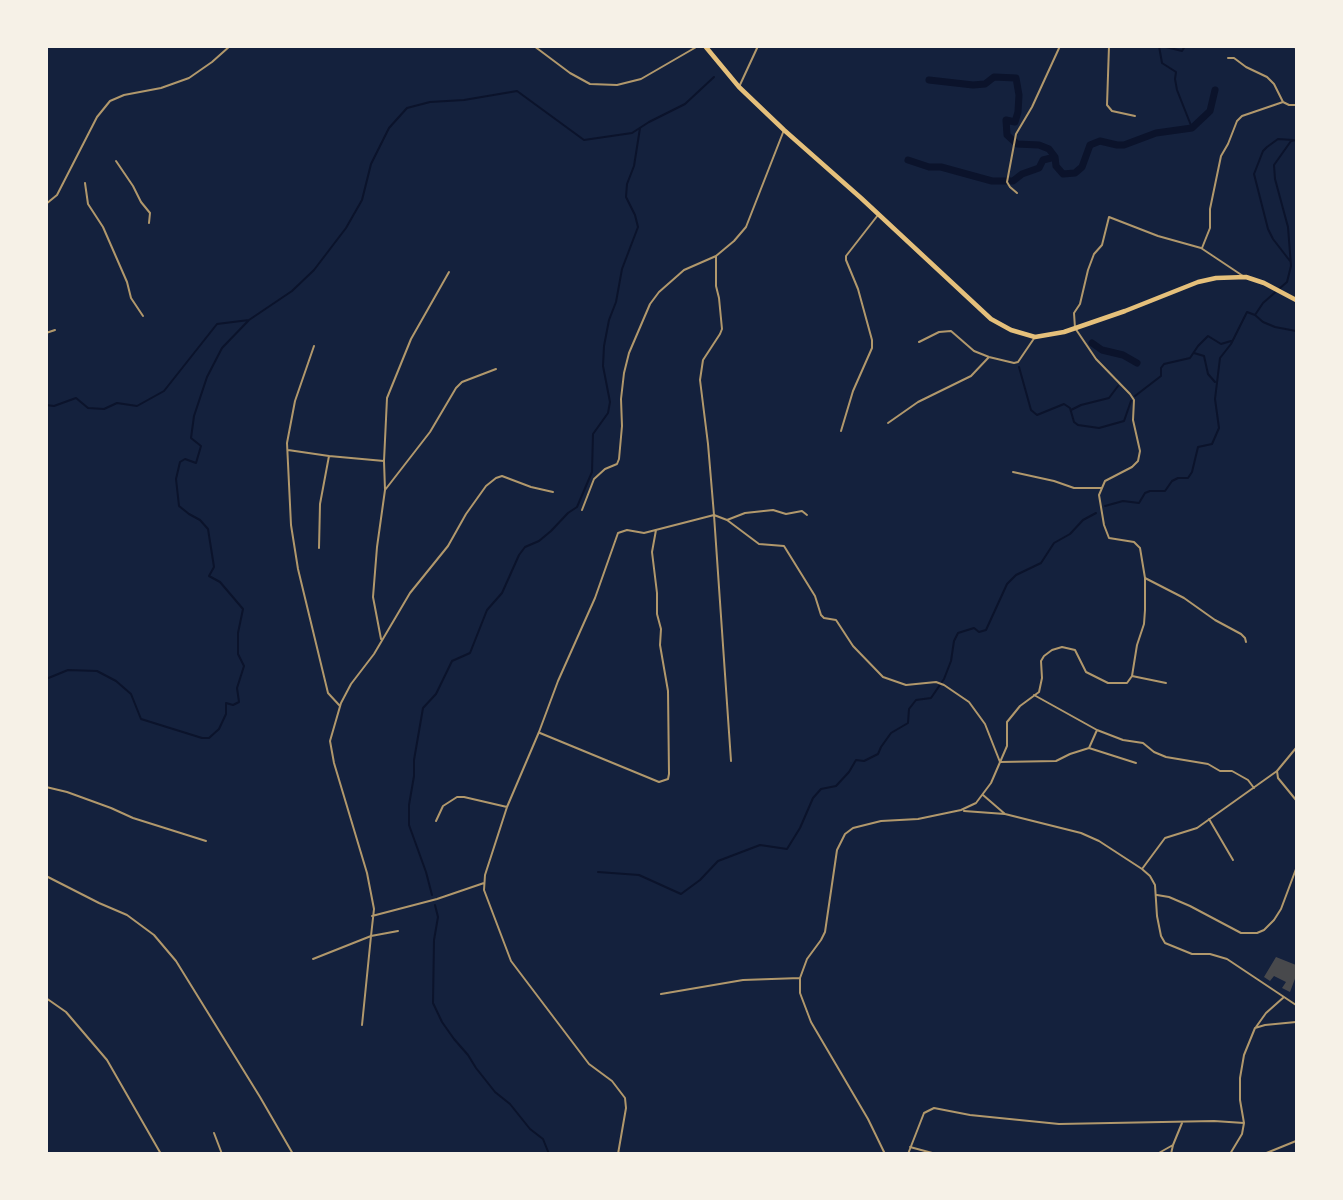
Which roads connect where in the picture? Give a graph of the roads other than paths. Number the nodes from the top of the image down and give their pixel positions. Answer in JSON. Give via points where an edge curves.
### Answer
{"nodes":[{"id":1,"x":230,"y":46,"type":"edge"},
{"id":2,"x":534,"y":46,"type":"edge"},
{"id":3,"x":698,"y":46,"type":"edge"},
{"id":4,"x":705,"y":46,"type":"edge"},
{"id":5,"x":758,"y":46,"type":"edge"},
{"id":6,"x":1060,"y":46,"type":"edge"},
{"id":7,"x":1109,"y":46,"type":"edge"},
{"id":8,"x":1228,"y":58,"type":"dead end"},
{"id":9,"x":739,"y":87,"type":"junction"},
{"id":10,"x":1283,"y":102,"type":"junction"},
{"id":11,"x":1296,"y":105,"type":"edge"},
{"id":12,"x":1135,"y":116,"type":"dead end"},
{"id":13,"x":784,"y":130,"type":"junction"},
{"id":14,"x":116,"y":161,"type":"dead end"},
{"id":15,"x":85,"y":183,"type":"dead end"},
{"id":16,"x":1017,"y":193,"type":"dead end"},
{"id":17,"x":46,"y":204,"type":"edge"},
{"id":18,"x":879,"y":215,"type":"junction"},
{"id":19,"x":149,"y":223,"type":"dead end"},
{"id":20,"x":1201,"y":248,"type":"junction"},
{"id":21,"x":716,"y":256,"type":"junction"},
{"id":22,"x":449,"y":272,"type":"dead end"},
{"id":23,"x":1246,"y":278,"type":"junction"},
{"id":24,"x":1296,"y":300,"type":"edge"},
{"id":25,"x":143,"y":315,"type":"dead end"},
{"id":26,"x":1075,"y":328,"type":"junction"},
{"id":27,"x":55,"y":330,"type":"dead end"},
{"id":28,"x":46,"y":333,"type":"edge"},
{"id":29,"x":1035,"y":337,"type":"junction"},
{"id":30,"x":919,"y":342,"type":"dead end"},
{"id":31,"x":314,"y":346,"type":"dead end"},
{"id":32,"x":989,"y":357,"type":"junction"},
{"id":33,"x":496,"y":369,"type":"dead end"},
{"id":34,"x":888,"y":423,"type":"dead end"},
{"id":35,"x":841,"y":431,"type":"dead end"},
{"id":36,"x":288,"y":450,"type":"junction"},
{"id":37,"x":329,"y":456,"type":"junction"},
{"id":38,"x":384,"y":460,"type":"junction"},
{"id":39,"x":1013,"y":472,"type":"dead end"},
{"id":40,"x":1101,"y":488,"type":"junction"},
{"id":41,"x":385,"y":490,"type":"junction"},
{"id":42,"x":553,"y":492,"type":"dead end"},
{"id":43,"x":582,"y":510,"type":"dead end"},
{"id":44,"x":714,"y":515,"type":"junction"},
{"id":45,"x":807,"y":515,"type":"dead end"},
{"id":46,"x":727,"y":520,"type":"junction"},
{"id":47,"x":656,"y":530,"type":"junction"},
{"id":48,"x":319,"y":548,"type":"dead end"},
{"id":49,"x":1145,"y":578,"type":"junction"},
{"id":50,"x":381,"y":639,"type":"junction"},
{"id":51,"x":1246,"y":642,"type":"dead end"},
{"id":52,"x":1132,"y":676,"type":"junction"},
{"id":53,"x":1166,"y":683,"type":"dead end"},
{"id":54,"x":1034,"y":695,"type":"junction"},
{"id":55,"x":340,"y":706,"type":"junction"},
{"id":56,"x":1097,"y":730,"type":"junction"},
{"id":57,"x":539,"y":732,"type":"junction"},
{"id":58,"x":1296,"y":747,"type":"edge"},
{"id":59,"x":1089,"y":748,"type":"junction"},
{"id":60,"x":731,"y":761,"type":"dead end"},
{"id":61,"x":1000,"y":762,"type":"junction"},
{"id":62,"x":1136,"y":763,"type":"dead end"},
{"id":63,"x":1277,"y":771,"type":"junction"},
{"id":64,"x":46,"y":787,"type":"edge"},
{"id":65,"x":1254,"y":788,"type":"junction"},
{"id":66,"x":983,"y":795,"type":"junction"},
{"id":67,"x":1296,"y":800,"type":"edge"},
{"id":68,"x":507,"y":807,"type":"junction"},
{"id":69,"x":961,"y":810,"type":"junction"},
{"id":70,"x":1005,"y":814,"type":"junction"},
{"id":71,"x":1209,"y":819,"type":"junction"},
{"id":72,"x":436,"y":821,"type":"dead end"},
{"id":73,"x":206,"y":842,"type":"dead end"},
{"id":74,"x":1233,"y":860,"type":"dead end"},
{"id":75,"x":1142,"y":869,"type":"junction"},
{"id":76,"x":1296,"y":869,"type":"edge"},
{"id":77,"x":46,"y":876,"type":"edge"},
{"id":78,"x":484,"y":883,"type":"junction"},
{"id":79,"x":1156,"y":895,"type":"junction"},
{"id":80,"x":372,"y":916,"type":"junction"},
{"id":81,"x":398,"y":931,"type":"dead end"},
{"id":82,"x":371,"y":936,"type":"junction"},
{"id":83,"x":314,"y":958,"type":"dead end"},
{"id":84,"x":800,"y":978,"type":"junction"},
{"id":85,"x":661,"y":994,"type":"dead end"},
{"id":86,"x":1284,"y":997,"type":"junction"},
{"id":87,"x":46,"y":998,"type":"edge"},
{"id":88,"x":1296,"y":1005,"type":"edge"},
{"id":89,"x":1296,"y":1022,"type":"edge"},
{"id":90,"x":362,"y":1025,"type":"dead end"},
{"id":91,"x":1255,"y":1028,"type":"junction"},
{"id":92,"x":1182,"y":1123,"type":"junction"},
{"id":93,"x":1244,"y":1123,"type":"junction"},
{"id":94,"x":213,"y":1133,"type":"dead end"},
{"id":95,"x":1296,"y":1141,"type":"edge"},
{"id":96,"x":1173,"y":1145,"type":"junction"},
{"id":97,"x":910,"y":1147,"type":"junction"},
{"id":98,"x":161,"y":1154,"type":"edge"},
{"id":99,"x":222,"y":1154,"type":"edge"},
{"id":100,"x":293,"y":1154,"type":"edge"},
{"id":101,"x":618,"y":1154,"type":"edge"},
{"id":102,"x":885,"y":1154,"type":"edge"},
{"id":103,"x":908,"y":1154,"type":"edge"},
{"id":104,"x":936,"y":1154,"type":"edge"},
{"id":105,"x":1156,"y":1154,"type":"edge"},
{"id":106,"x":1171,"y":1154,"type":"edge"},
{"id":107,"x":1230,"y":1154,"type":"edge"},
{"id":108,"x":1264,"y":1154,"type":"edge"}],
"edges":[{"from":1,"to":17,"type":"street","via":[[189,78],[110,101],[97,117],[57,195]]},
{"from":2,"to":3,"type":"street","via":[[590,84],[617,85],[640,79]]},
{"from":4,"to":9,"type":"highway"},
{"from":5,"to":9,"type":"street"},
{"from":6,"to":16,"type":"street","via":[[1016,134],[1007,182]]},
{"from":7,"to":12,"type":"street","via":[[1107,105],[1112,111]]},
{"from":8,"to":10,"type":"street","via":[[1267,77]]},
{"from":9,"to":13,"type":"highway"},
{"from":10,"to":11,"type":"street"},
{"from":10,"to":20,"type":"street","via":[[1237,121],[1221,156],[1210,228]]},
{"from":13,"to":18,"type":"highway"},
{"from":13,"to":21,"type":"street","via":[[746,227]]},
{"from":14,"to":19,"type":"street","via":[[150,213]]},
{"from":15,"to":25,"type":"street","via":[[88,204],[103,227],[128,282],[131,298]]},
{"from":18,"to":29,"type":"highway","via":[[991,319]]},
{"from":18,"to":35,"type":"street","via":[[846,256],[872,348]]},
{"from":20,"to":23,"type":"street"},
{"from":20,"to":26,"type":"street","via":[[1108,218],[1102,245],[1094,254],[1074,313]]},
{"from":21,"to":43,"type":"street","via":[[684,270],[650,303],[624,373],[619,459],[594,479]]},
{"from":21,"to":44,"type":"street","via":[[722,329],[703,360],[700,380]]},
{"from":22,"to":38,"type":"street","via":[[411,339],[387,398]]},
{"from":23,"to":24,"type":"highway"},
{"from":23,"to":26,"type":"highway","via":[[1198,282]]},
{"from":26,"to":29,"type":"highway"},
{"from":26,"to":40,"type":"street","via":[[1096,359],[1134,400],[1138,461],[1105,481]]},
{"from":27,"to":28,"type":"street"},
{"from":29,"to":32,"type":"street","via":[[1018,362]]},
{"from":30,"to":32,"type":"street","via":[[951,331],[969,347]]},
{"from":31,"to":36,"type":"street","via":[[294,401]]},
{"from":32,"to":34,"type":"street","via":[[971,376],[918,402]]},
{"from":33,"to":41,"type":"street","via":[[456,388],[430,432]]},
{"from":36,"to":37,"type":"street"},
{"from":36,"to":55,"type":"street","via":[[291,525],[298,569],[328,693]]},
{"from":37,"to":38,"type":"street"},
{"from":37,"to":48,"type":"street","via":[[320,504]]},
{"from":38,"to":41,"type":"street"},
{"from":39,"to":40,"type":"street","via":[[1074,488]]},
{"from":40,"to":49,"type":"street","via":[[1100,505],[1107,534],[1109,538],[1138,544]]},
{"from":41,"to":50,"type":"street","via":[[373,597]]},
{"from":42,"to":50,"type":"street","via":[[502,476],[486,486]]},
{"from":44,"to":46,"type":"street"},
{"from":44,"to":47,"type":"street"},
{"from":44,"to":60,"type":"street"},
{"from":45,"to":46,"type":"street","via":[[802,511],[786,514],[773,510],[745,513]]},
{"from":46,"to":61,"type":"street","via":[[757,543],[784,546],[815,596],[821,615],[836,620],[853,646],[883,677],[906,685],[936,682],[969,702],[985,724]]},
{"from":47,"to":57,"type":"street","via":[[618,533],[596,598]]},
{"from":47,"to":57,"type":"street","via":[[652,552],[668,691],[668,779],[659,782]]},
{"from":49,"to":51,"type":"street","via":[[1185,598],[1241,634]]},
{"from":49,"to":52,"type":"street","via":[[1144,624]]},
{"from":50,"to":55,"type":"street"},
{"from":52,"to":53,"type":"street"},
{"from":52,"to":54,"type":"street","via":[[1127,683],[1119,684],[1096,678],[1083,667],[1075,650],[1062,647],[1052,650],[1041,661],[1041,687]]},
{"from":54,"to":56,"type":"street"},
{"from":54,"to":61,"type":"street","via":[[1007,722],[1007,746]]},
{"from":55,"to":80,"type":"street","via":[[330,741],[367,873]]},
{"from":56,"to":59,"type":"street"},
{"from":56,"to":65,"type":"street","via":[[1143,743],[1166,757],[1232,771]]},
{"from":57,"to":68,"type":"street"},
{"from":58,"to":63,"type":"street"},
{"from":59,"to":61,"type":"street","via":[[1056,761]]},
{"from":59,"to":62,"type":"street"},
{"from":61,"to":66,"type":"street"},
{"from":63,"to":65,"type":"street"},
{"from":63,"to":67,"type":"street"},
{"from":64,"to":73,"type":"street"},
{"from":65,"to":71,"type":"street"},
{"from":66,"to":69,"type":"street"},
{"from":66,"to":70,"type":"street"},
{"from":68,"to":72,"type":"street","via":[[457,797],[443,806]]},
{"from":68,"to":78,"type":"street"},
{"from":69,"to":70,"type":"street"},
{"from":69,"to":84,"type":"street","via":[[918,819],[881,821],[845,834],[837,850],[825,932],[807,958]]},
{"from":70,"to":75,"type":"street","via":[[1081,833]]},
{"from":71,"to":74,"type":"street"},
{"from":71,"to":75,"type":"street","via":[[1197,828],[1164,838]]},
{"from":75,"to":79,"type":"street","via":[[1155,885]]},
{"from":76,"to":79,"type":"street","via":[[1281,909],[1257,933],[1236,931],[1190,906]]},
{"from":77,"to":100,"type":"street","via":[[127,915],[154,935],[176,960]]},
{"from":78,"to":80,"type":"street"},
{"from":78,"to":101,"type":"street","via":[[511,961],[589,1064],[612,1081],[625,1098]]},
{"from":79,"to":86,"type":"street","via":[[1161,936],[1166,943],[1192,954],[1227,959]]},
{"from":80,"to":82,"type":"street"},
{"from":81,"to":82,"type":"street"},
{"from":82,"to":83,"type":"street"},
{"from":82,"to":90,"type":"street"},
{"from":84,"to":85,"type":"street","via":[[743,980]]},
{"from":84,"to":102,"type":"street","via":[[800,993],[811,1022]]},
{"from":86,"to":88,"type":"street"},
{"from":86,"to":91,"type":"street"},
{"from":87,"to":98,"type":"street","via":[[66,1012],[107,1060]]},
{"from":89,"to":91,"type":"street"},
{"from":91,"to":93,"type":"street","via":[[1240,1078]]},
{"from":92,"to":93,"type":"street"},
{"from":92,"to":96,"type":"street"},
{"from":92,"to":97,"type":"street","via":[[1059,1124],[933,1108],[924,1113]]},
{"from":93,"to":107,"type":"street"},
{"from":94,"to":99,"type":"street"},
{"from":95,"to":108,"type":"street"},
{"from":96,"to":105,"type":"street"},
{"from":96,"to":106,"type":"street"},
{"from":97,"to":103,"type":"street"},
{"from":97,"to":104,"type":"street"}]}
